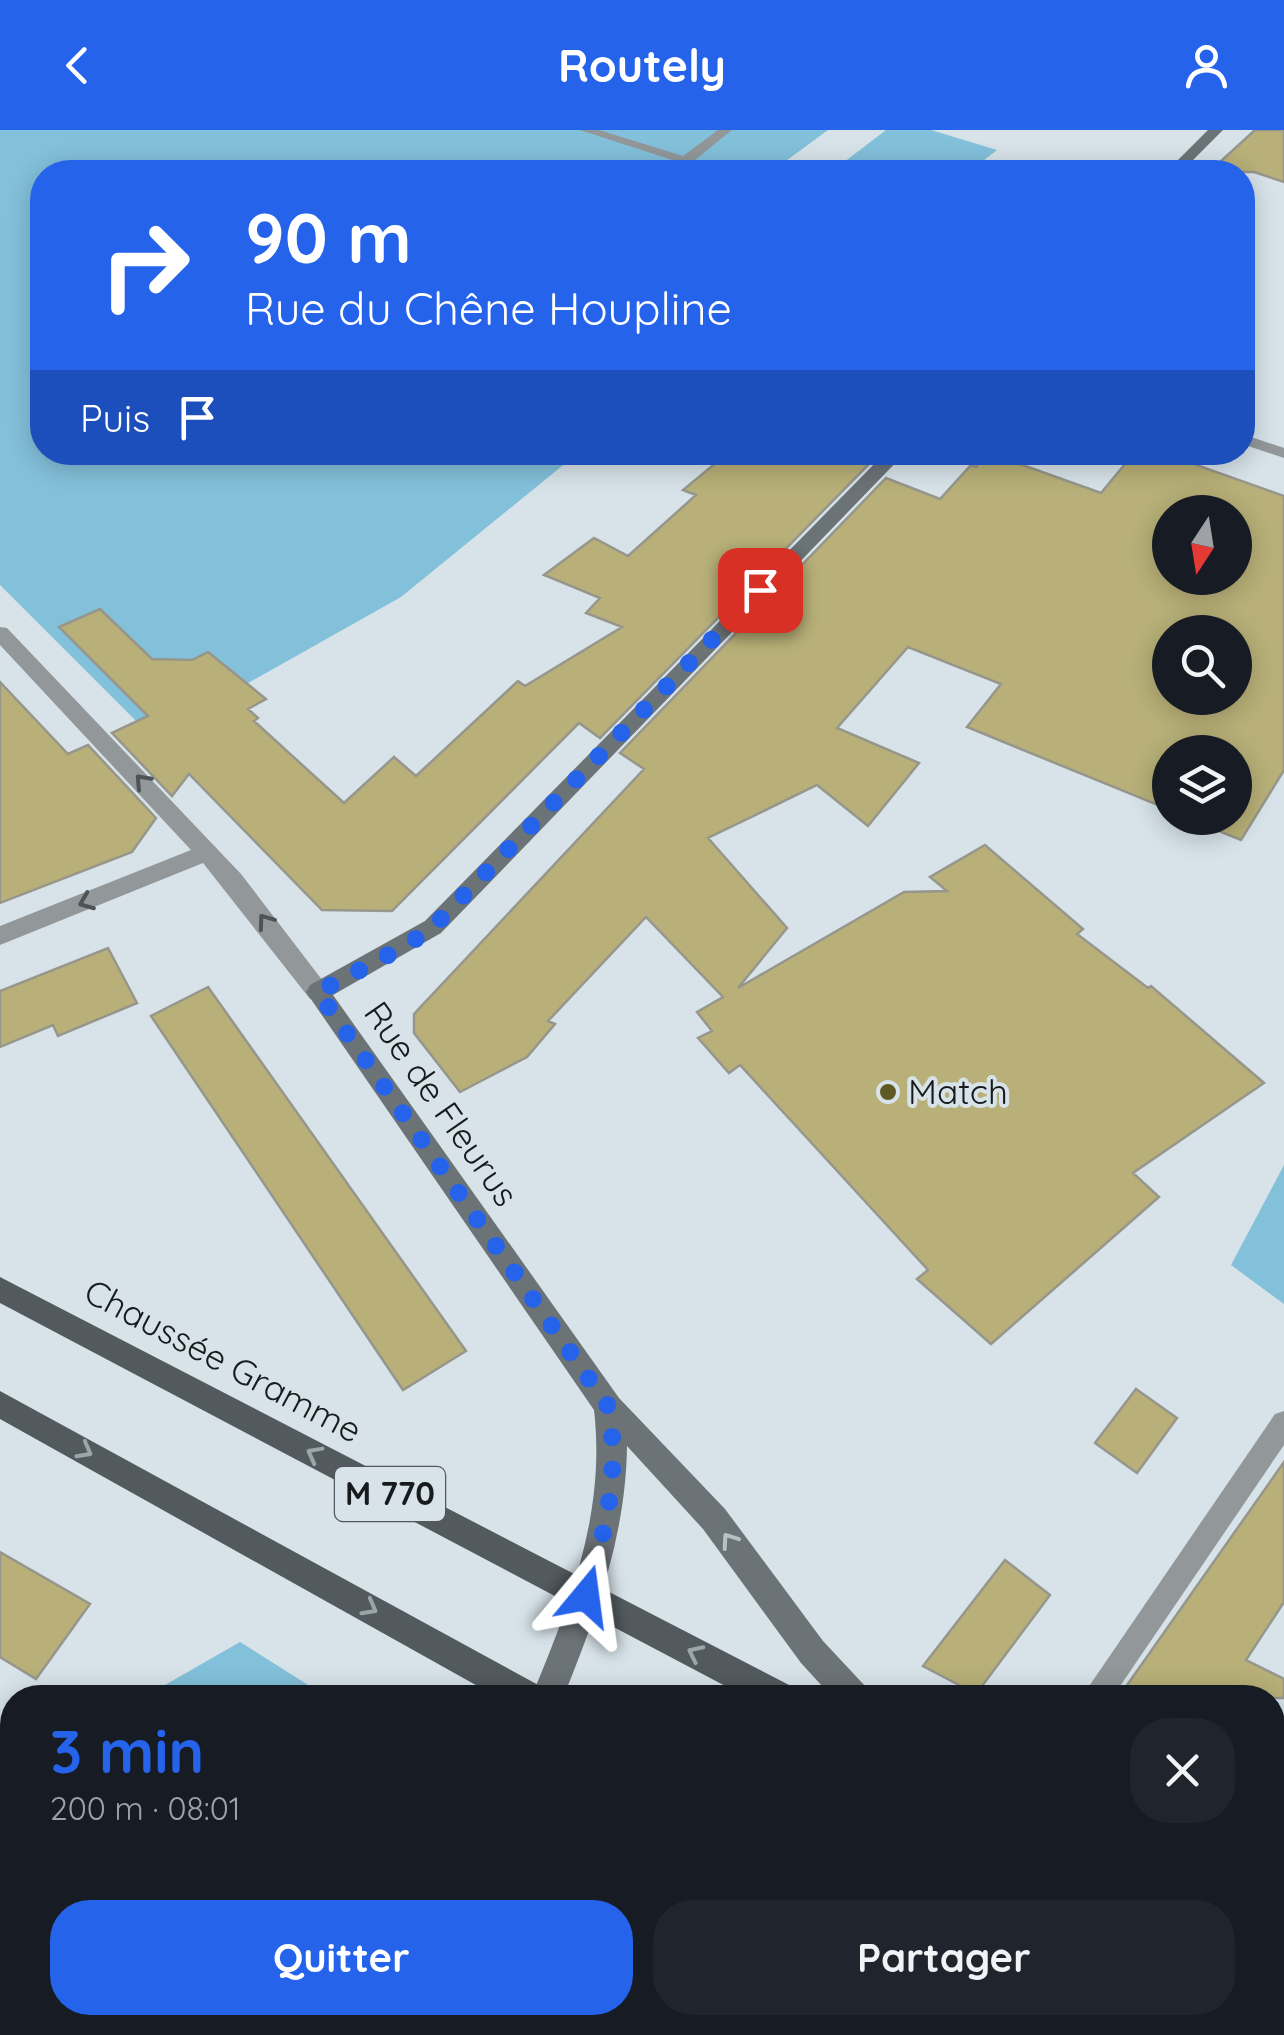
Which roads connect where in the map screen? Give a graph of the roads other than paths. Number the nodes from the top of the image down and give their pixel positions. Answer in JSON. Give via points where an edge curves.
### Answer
{"nodes":[{"id":1,"x":586,"y":130,"type":"edge"},
{"id":2,"x":726,"y":130,"type":"edge"},
{"id":3,"x":1216,"y":130,"type":"edge"},
{"id":4,"x":681,"y":160,"type":"edge"},
{"id":5,"x":685,"y":160,"type":"edge"},
{"id":6,"x":1185,"y":160,"type":"edge"},
{"id":7,"x":1255,"y":443,"type":"edge"},
{"id":8,"x":1284,"y":453,"type":"edge"},
{"id":9,"x":884,"y":465,"type":"edge"},
{"id":10,"x":0,"y":633,"type":"edge"},
{"id":11,"x":208,"y":852,"type":"junction"},
{"id":12,"x":0,"y":936,"type":"edge"},
{"id":13,"x":318,"y":992,"type":"junction"},
{"id":14,"x":0,"y":1289,"type":"edge"},
{"id":15,"x":0,"y":1404,"type":"edge"},
{"id":16,"x":608,"y":1406,"type":"junction"},
{"id":17,"x":1284,"y":1424,"type":"edge"},
{"id":18,"x":586,"y":1596,"type":"junction"},
{"id":19,"x":508,"y":1685,"type":"edge"},
{"id":20,"x":552,"y":1685,"type":"edge"},
{"id":21,"x":757,"y":1685,"type":"edge"},
{"id":22,"x":843,"y":1685,"type":"edge"},
{"id":23,"x":1104,"y":1685,"type":"edge"}],
"edges":[{"from":1,"to":4,"type":"lane"},
{"from":2,"to":5,"type":"lane"},
{"from":3,"to":6,"type":"street"},
{"from":7,"to":8,"type":"lane"},
{"from":9,"to":13,"type":"street","via":[[433,927]]},
{"from":11,"to":10,"type":"street","name":"Rue de Fleurus","one_way":true},
{"from":11,"to":12,"type":"street","one_way":true},
{"from":13,"to":11,"type":"street","name":"Rue de Fleurus","one_way":true},
{"from":13,"to":16,"type":"street","name":"Rue de Fleurus"},
{"from":18,"to":14,"type":"main road","name":"Chaussée Gramme","number":"M 770","one_way":true},
{"from":15,"to":19,"type":"main road","one_way":true},
{"from":16,"to":18,"type":"street","name":"Rue de Fleurus","via":[[613,1486]]},
{"from":22,"to":16,"type":"street","name":"Rue de Fleurus","one_way":true,"via":[[714,1518]]},
{"from":17,"to":23,"type":"lane"},
{"from":18,"to":20,"type":"street","name":"Rue de Fleurus"},
{"from":21,"to":18,"type":"main road","name":"Chaussée Gramme","number":"M 770","one_way":true}]}
